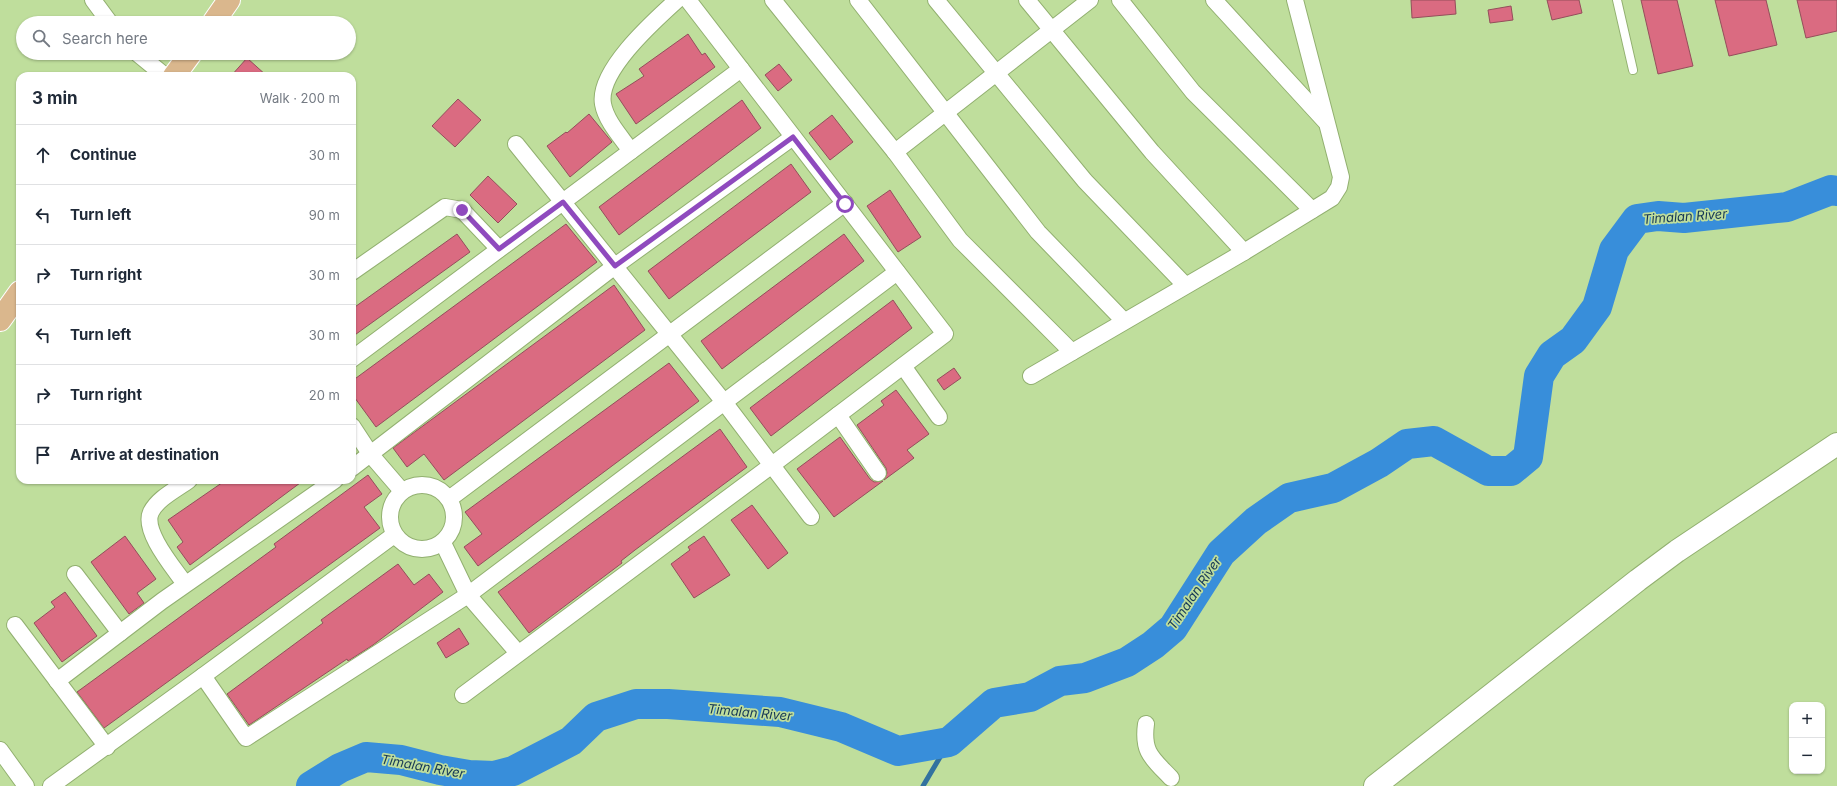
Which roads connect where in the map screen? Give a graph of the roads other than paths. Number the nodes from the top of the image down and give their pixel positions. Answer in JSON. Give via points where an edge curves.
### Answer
{"nodes":[{"id":1,"x":93,"y":0,"type":"edge"},
{"id":2,"x":229,"y":0,"type":"edge"},
{"id":3,"x":677,"y":0,"type":"edge"},
{"id":4,"x":688,"y":0,"type":"edge"},
{"id":5,"x":773,"y":0,"type":"edge"},
{"id":6,"x":858,"y":0,"type":"edge"},
{"id":7,"x":936,"y":0,"type":"edge"},
{"id":8,"x":1027,"y":0,"type":"edge"},
{"id":9,"x":1090,"y":0,"type":"edge"},
{"id":10,"x":1120,"y":0,"type":"edge"},
{"id":11,"x":1214,"y":0,"type":"edge"},
{"id":12,"x":1295,"y":0,"type":"edge"},
{"id":13,"x":1617,"y":0,"type":"edge"},
{"id":14,"x":105,"y":16,"type":"edge"},
{"id":15,"x":218,"y":16,"type":"edge"},
{"id":16,"x":1052,"y":29,"type":"junction"},
{"id":17,"x":145,"y":60,"type":"edge"},
{"id":18,"x":186,"y":60,"type":"edge"},
{"id":19,"x":741,"y":69,"type":"junction"},
{"id":20,"x":1633,"y":70,"type":"dead end"},
{"id":21,"x":160,"y":72,"type":"edge"},
{"id":22,"x":177,"y":72,"type":"edge"},
{"id":23,"x":996,"y":73,"type":"junction"},
{"id":24,"x":946,"y":111,"type":"junction"},
{"id":25,"x":1326,"y":122,"type":"junction"},
{"id":26,"x":793,"y":137,"type":"junction"},
{"id":27,"x":516,"y":144,"type":"dead end"},
{"id":28,"x":631,"y":151,"type":"junction"},
{"id":29,"x":895,"y":152,"type":"junction"},
{"id":30,"x":563,"y":202,"type":"junction"},
{"id":31,"x":845,"y":204,"type":"junction"},
{"id":32,"x":1312,"y":210,"type":"junction"},
{"id":33,"x":499,"y":249,"type":"junction"},
{"id":34,"x":1244,"y":252,"type":"junction"},
{"id":35,"x":615,"y":266,"type":"junction"},
{"id":36,"x":356,"y":269,"type":"edge"},
{"id":37,"x":897,"y":272,"type":"junction"},
{"id":38,"x":1185,"y":285,"type":"junction"},
{"id":39,"x":16,"y":298,"type":"edge"},
{"id":40,"x":0,"y":320,"type":"edge"},
{"id":41,"x":1124,"y":321,"type":"junction"},
{"id":42,"x":669,"y":334,"type":"junction"},
{"id":43,"x":1072,"y":352,"type":"junction"},
{"id":44,"x":356,"y":355,"type":"edge"},
{"id":45,"x":902,"y":366,"type":"junction"},
{"id":46,"x":1031,"y":376,"type":"dead end"},
{"id":47,"x":724,"y":402,"type":"junction"},
{"id":48,"x":838,"y":415,"type":"junction"},
{"id":49,"x":938,"y":417,"type":"dead end"},
{"id":50,"x":356,"y":432,"type":"edge"},
{"id":51,"x":1837,"y":444,"type":"edge"},
{"id":52,"x":371,"y":455,"type":"junction"},
{"id":53,"x":356,"y":465,"type":"edge"},
{"id":54,"x":772,"y":465,"type":"junction"},
{"id":55,"x":878,"y":473,"type":"dead end"},
{"id":56,"x":182,"y":484,"type":"edge"},
{"id":57,"x":329,"y":484,"type":"edge"},
{"id":58,"x":402,"y":491,"type":"junction"},
{"id":59,"x":448,"y":499,"type":"junction"},
{"id":60,"x":811,"y":517,"type":"dead end"},
{"id":61,"x":394,"y":535,"type":"junction"},
{"id":62,"x":443,"y":543,"type":"junction"},
{"id":63,"x":75,"y":574,"type":"dead end"},
{"id":64,"x":185,"y":584,"type":"junction"},
{"id":65,"x":468,"y":595,"type":"junction"},
{"id":66,"x":15,"y":625,"type":"dead end"},
{"id":67,"x":120,"y":633,"type":"junction"},
{"id":68,"x":518,"y":653,"type":"junction"},
{"id":69,"x":203,"y":676,"type":"junction"},
{"id":70,"x":57,"y":681,"type":"junction"},
{"id":71,"x":463,"y":694,"type":"dead end"},
{"id":72,"x":1146,"y":724,"type":"dead end"},
{"id":73,"x":107,"y":747,"type":"junction"},
{"id":74,"x":0,"y":750,"type":"edge"},
{"id":75,"x":1170,"y":783,"type":"edge"},
{"id":76,"x":26,"y":786,"type":"edge"},
{"id":77,"x":51,"y":786,"type":"edge"},
{"id":78,"x":1375,"y":786,"type":"edge"}],
"edges":[{"from":1,"to":14,"type":"street"},
{"from":2,"to":15,"type":"main road"},
{"from":3,"to":28,"type":"street","via":[[615,64],[605,88],[603,104],[611,123]]},
{"from":4,"to":19,"type":"street"},
{"from":5,"to":29,"type":"street"},
{"from":6,"to":24,"type":"street"},
{"from":7,"to":23,"type":"street"},
{"from":8,"to":16,"type":"street"},
{"from":9,"to":16,"type":"street"},
{"from":10,"to":32,"type":"street","via":[[1193,92]]},
{"from":11,"to":25,"type":"street"},
{"from":12,"to":25,"type":"street"},
{"from":13,"to":20,"type":"lane"},
{"from":16,"to":23,"type":"street"},
{"from":16,"to":34,"type":"street","via":[[1152,152]]},
{"from":17,"to":21,"type":"street"},
{"from":18,"to":22,"type":"main road"},
{"from":19,"to":26,"type":"street"},
{"from":19,"to":28,"type":"street"},
{"from":23,"to":24,"type":"street"},
{"from":23,"to":38,"type":"street","via":[[1085,181]]},
{"from":24,"to":29,"type":"street"},
{"from":24,"to":41,"type":"street","via":[[1038,232]]},
{"from":25,"to":32,"type":"street","via":[[1341,177],[1332,198]]},
{"from":26,"to":31,"type":"street"},
{"from":26,"to":35,"type":"street"},
{"from":27,"to":30,"type":"street"},
{"from":28,"to":30,"type":"street"},
{"from":29,"to":43,"type":"street","via":[[960,240]]},
{"from":30,"to":33,"type":"street"},
{"from":30,"to":35,"type":"street"},
{"from":31,"to":37,"type":"street"},
{"from":31,"to":42,"type":"street"},
{"from":32,"to":34,"type":"street"},
{"from":33,"to":36,"type":"street","via":[[462,210],[445,207]]},
{"from":33,"to":44,"type":"street"},
{"from":34,"to":38,"type":"street"},
{"from":35,"to":42,"type":"street"},
{"from":35,"to":52,"type":"street"},
{"from":37,"to":45,"type":"street","via":[[945,334]]},
{"from":37,"to":47,"type":"street"},
{"from":38,"to":41,"type":"street"},
{"from":39,"to":40,"type":"main road"},
{"from":41,"to":43,"type":"street"},
{"from":42,"to":47,"type":"street"},
{"from":42,"to":59,"type":"street"},
{"from":43,"to":46,"type":"street"},
{"from":45,"to":48,"type":"street"},
{"from":45,"to":49,"type":"street"},
{"from":47,"to":54,"type":"street"},
{"from":47,"to":65,"type":"street"},
{"from":48,"to":54,"type":"street"},
{"from":48,"to":55,"type":"street"},
{"from":50,"to":52,"type":"street"},
{"from":51,"to":78,"type":"street","via":[[1649,572]]},
{"from":52,"to":53,"type":"street"},
{"from":52,"to":58,"type":"street"},
{"from":54,"to":60,"type":"street"},
{"from":54,"to":68,"type":"street"},
{"from":56,"to":64,"type":"street","via":[[160,501],[151,512],[149,522],[151,534]]},
{"from":57,"to":64,"type":"street"},
{"from":58,"to":59,"type":"street","via":[[418,485],[430,487]]},
{"from":58,"to":61,"type":"street","via":[[392,504],[389,519]]},
{"from":59,"to":62,"type":"street","via":[[454,514],[452,530]]},
{"from":61,"to":62,"type":"street","via":[[408,547],[426,550]]},
{"from":61,"to":69,"type":"street"},
{"from":62,"to":65,"type":"street"},
{"from":63,"to":67,"type":"street"},
{"from":64,"to":67,"type":"street"},
{"from":65,"to":68,"type":"street"},
{"from":65,"to":69,"type":"street","via":[[246,738]]},
{"from":66,"to":70,"type":"street"},
{"from":67,"to":70,"type":"street"},
{"from":68,"to":71,"type":"street"},
{"from":69,"to":73,"type":"street"},
{"from":70,"to":73,"type":"street"},
{"from":72,"to":75,"type":"street","via":[[1144,744]]},
{"from":73,"to":77,"type":"street"},
{"from":74,"to":76,"type":"street"}]}
